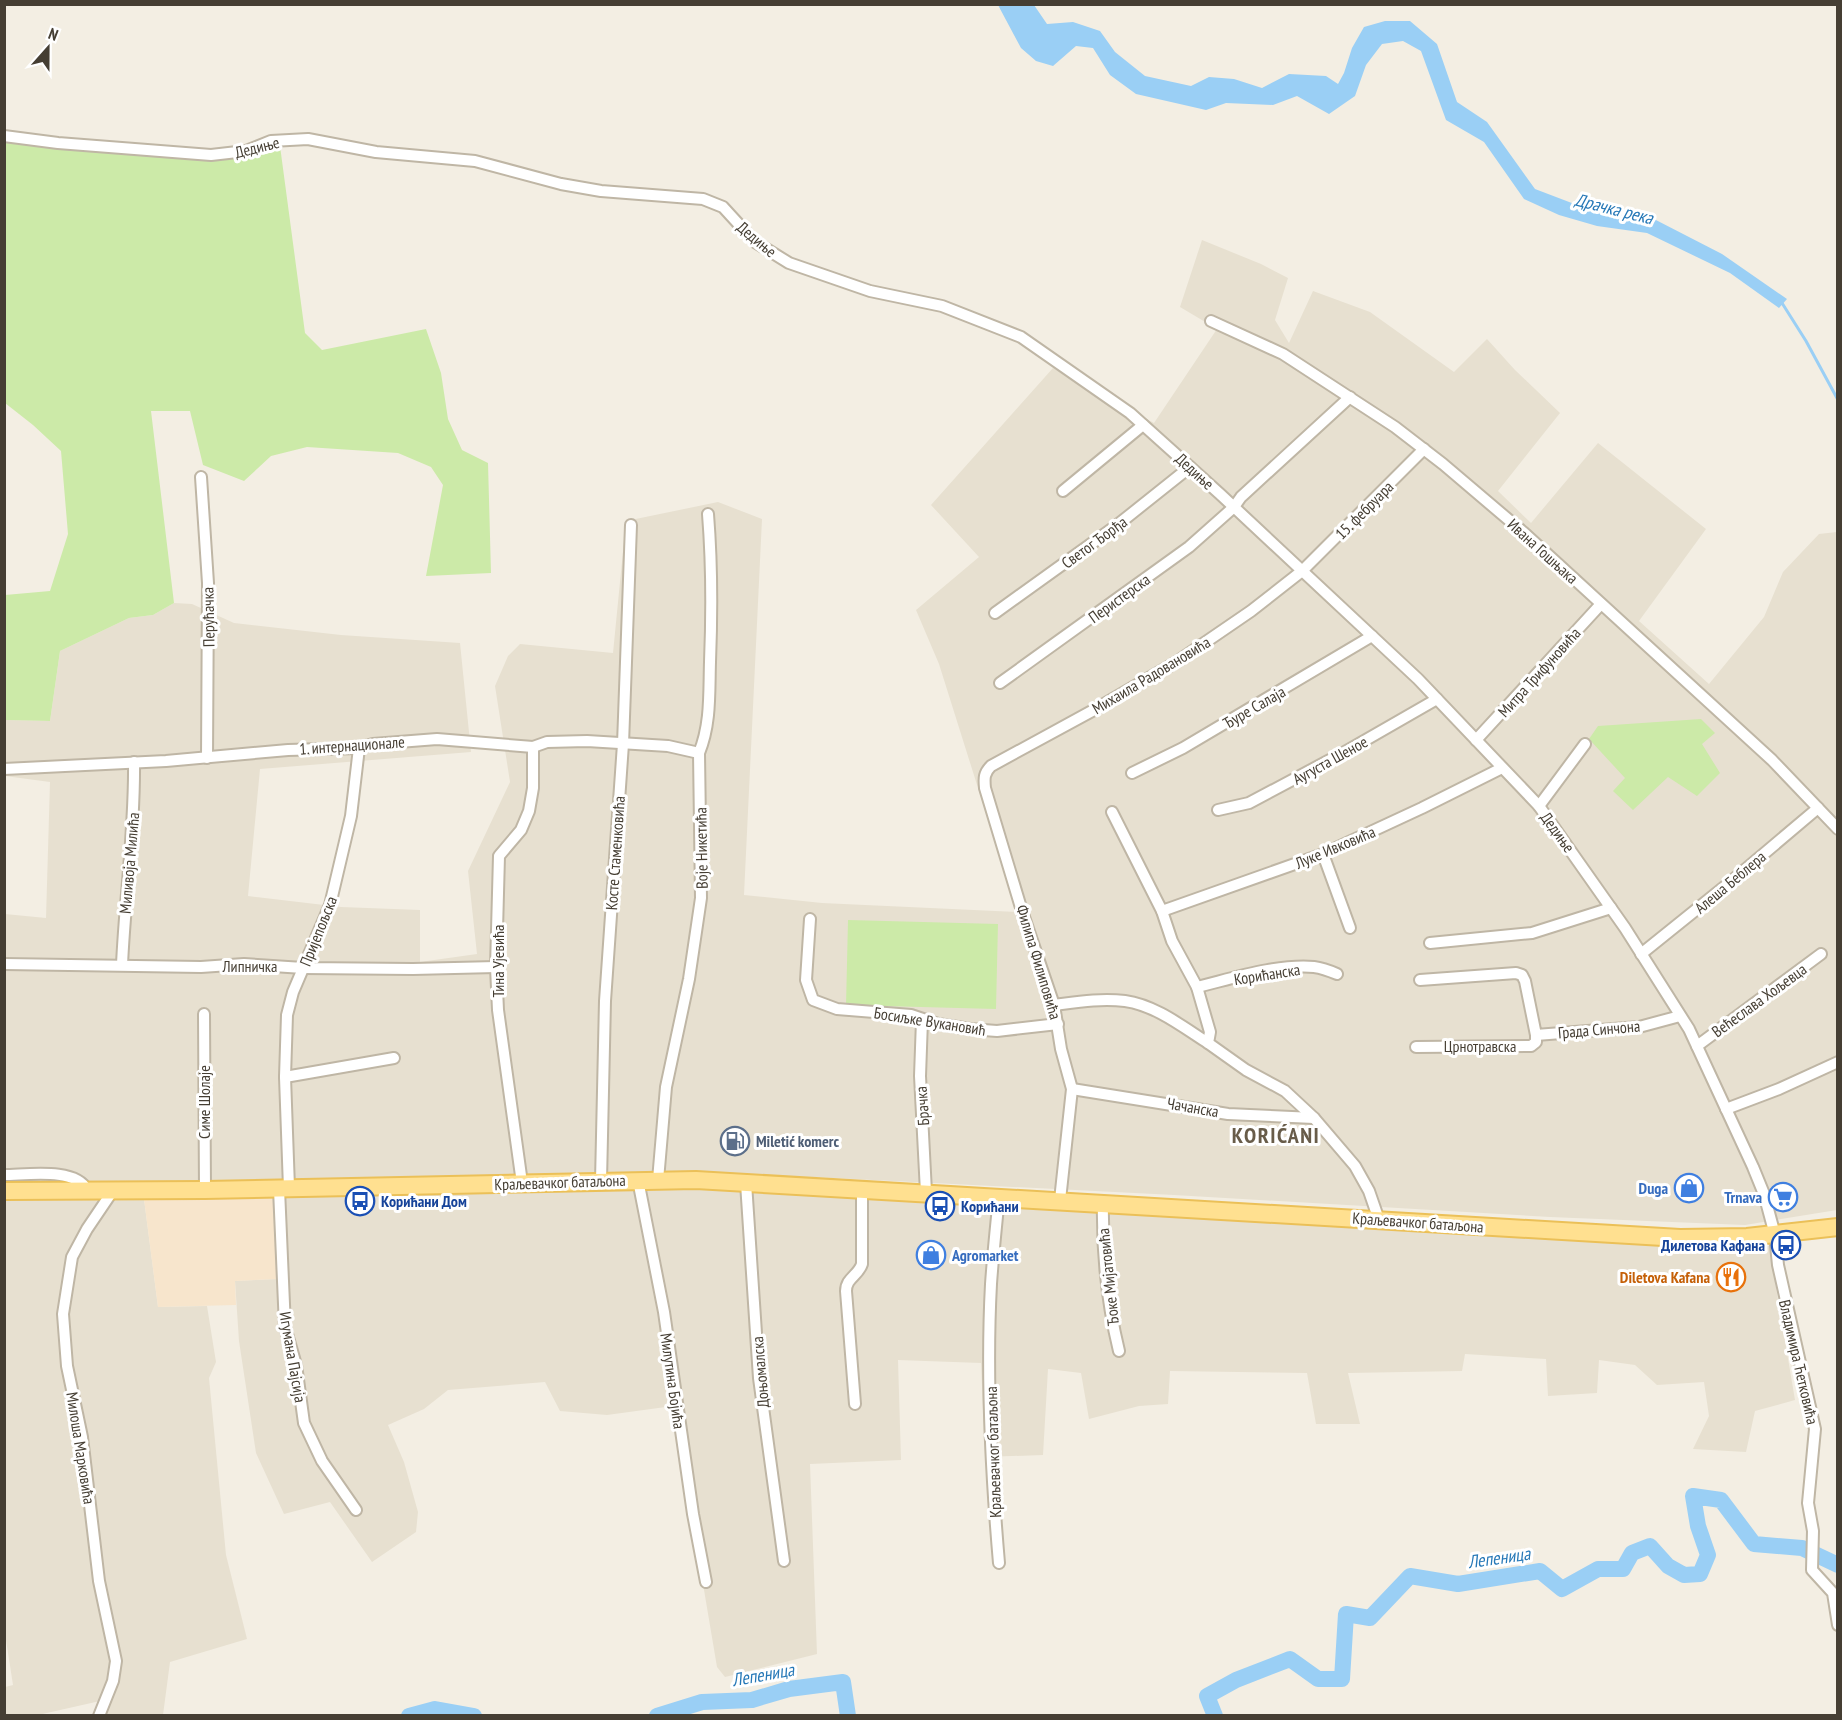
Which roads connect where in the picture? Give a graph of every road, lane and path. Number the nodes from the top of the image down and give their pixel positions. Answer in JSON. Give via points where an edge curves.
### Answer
{"nodes":[{"id":1,"x":4,"y":136,"type":"edge"},
{"id":2,"x":1211,"y":321,"type":"dead end"},
{"id":3,"x":1350,"y":397,"type":"junction"},
{"id":4,"x":1143,"y":425,"type":"junction"},
{"id":5,"x":1424,"y":449,"type":"junction"},
{"id":6,"x":1190,"y":467,"type":"junction"},
{"id":7,"x":201,"y":477,"type":"dead end"},
{"id":8,"x":1063,"y":491,"type":"dead end"},
{"id":9,"x":1234,"y":507,"type":"junction"},
{"id":10,"x":708,"y":514,"type":"dead end"},
{"id":11,"x":631,"y":525,"type":"dead end"},
{"id":12,"x":1302,"y":571,"type":"junction"},
{"id":13,"x":1601,"y":604,"type":"junction"},
{"id":14,"x":996,"y":614,"type":"dead end"},
{"id":15,"x":1372,"y":636,"type":"junction"},
{"id":16,"x":1000,"y":683,"type":"dead end"},
{"id":17,"x":1437,"y":699,"type":"junction"},
{"id":18,"x":1476,"y":740,"type":"junction"},
{"id":19,"x":623,"y":744,"type":"junction"},
{"id":20,"x":1585,"y":744,"type":"dead end"},
{"id":21,"x":533,"y":747,"type":"junction"},
{"id":22,"x":359,"y":748,"type":"junction"},
{"id":23,"x":699,"y":753,"type":"junction"},
{"id":24,"x":207,"y":758,"type":"junction"},
{"id":25,"x":134,"y":762,"type":"junction"},
{"id":26,"x":991,"y":765,"type":"joint"},
{"id":27,"x":1502,"y":768,"type":"junction"},
{"id":28,"x":4,"y":769,"type":"edge"},
{"id":29,"x":1132,"y":773,"type":"dead end"},
{"id":30,"x":1539,"y":806,"type":"junction"},
{"id":31,"x":1818,"y":808,"type":"junction"},
{"id":32,"x":1218,"y":810,"type":"dead end"},
{"id":33,"x":1112,"y":812,"type":"dead end"},
{"id":34,"x":1838,"y":829,"type":"edge"},
{"id":35,"x":1323,"y":854,"type":"junction"},
{"id":36,"x":1611,"y":908,"type":"junction"},
{"id":37,"x":1162,"y":911,"type":"junction"},
{"id":38,"x":810,"y":919,"type":"dead end"},
{"id":39,"x":1350,"y":928,"type":"dead end"},
{"id":40,"x":1430,"y":943,"type":"dead end"},
{"id":41,"x":1641,"y":954,"type":"junction"},
{"id":42,"x":1821,"y":954,"type":"dead end"},
{"id":43,"x":4,"y":964,"type":"edge"},
{"id":44,"x":122,"y":965,"type":"junction"},
{"id":45,"x":303,"y":968,"type":"junction"},
{"id":46,"x":496,"y":968,"type":"junction"},
{"id":47,"x":1337,"y":974,"type":"dead end"},
{"id":48,"x":1420,"y":980,"type":"dead end"},
{"id":49,"x":1197,"y":987,"type":"junction"},
{"id":50,"x":1054,"y":1005,"type":"junction"},
{"id":51,"x":204,"y":1014,"type":"dead end"},
{"id":52,"x":1680,"y":1016,"type":"junction"},
{"id":53,"x":922,"y":1020,"type":"junction"},
{"id":54,"x":1058,"y":1024,"type":"junction"},
{"id":55,"x":1536,"y":1035,"type":"junction"},
{"id":56,"x":1208,"y":1043,"type":"junction"},
{"id":57,"x":1696,"y":1046,"type":"junction"},
{"id":58,"x":1416,"y":1047,"type":"dead end"},
{"id":59,"x":394,"y":1058,"type":"dead end"},
{"id":60,"x":1838,"y":1062,"type":"edge"},
{"id":61,"x":285,"y":1077,"type":"junction"},
{"id":62,"x":1072,"y":1089,"type":"junction"},
{"id":63,"x":1726,"y":1109,"type":"junction"},
{"id":64,"x":1314,"y":1118,"type":"junction"},
{"id":65,"x":4,"y":1175,"type":"edge"},
{"id":66,"x":638,"y":1180,"type":"junction"},
{"id":67,"x":658,"y":1180,"type":"junction"},
{"id":68,"x":601,"y":1181,"type":"junction"},
{"id":69,"x":522,"y":1183,"type":"junction"},
{"id":70,"x":746,"y":1183,"type":"junction"},
{"id":71,"x":284,"y":1188,"type":"junction"},
{"id":72,"x":114,"y":1189,"type":"junction"},
{"id":73,"x":862,"y":1189,"type":"junction"},
{"id":74,"x":87,"y":1190,"type":"junction"},
{"id":75,"x":205,"y":1190,"type":"junction"},
{"id":76,"x":4,"y":1191,"type":"edge"},
{"id":77,"x":926,"y":1192,"type":"junction"},
{"id":78,"x":999,"y":1197,"type":"junction"},
{"id":79,"x":1060,"y":1200,"type":"junction"},
{"id":80,"x":1102,"y":1202,"type":"junction"},
{"id":81,"x":1379,"y":1220,"type":"junction"},
{"id":82,"x":1838,"y":1227,"type":"edge"},
{"id":83,"x":1776,"y":1235,"type":"junction"},
{"id":84,"x":1119,"y":1351,"type":"dead end"},
{"id":85,"x":855,"y":1404,"type":"dead end"},
{"id":86,"x":356,"y":1510,"type":"dead end"},
{"id":87,"x":784,"y":1561,"type":"dead end"},
{"id":88,"x":999,"y":1563,"type":"dead end"},
{"id":89,"x":706,"y":1582,"type":"dead end"},
{"id":90,"x":1838,"y":1626,"type":"edge"},
{"id":91,"x":99,"y":1716,"type":"edge"}],
"edges":[{"from":1,"to":4,"type":"street","name":"Дедиње","via":[[223,155],[271,141],[309,139],[376,152],[475,161],[579,188],[709,201],[723,207],[755,242],[789,263],[870,291],[942,306],[1021,337]]},
{"from":2,"to":3,"type":"street","name":"Ивана Гошњака","via":[[1283,354]]},
{"from":3,"to":5,"type":"street","name":"Ивана Гошњака"},
{"from":3,"to":9,"type":"street","via":[[1241,496]]},
{"from":4,"to":6,"type":"street","name":"Дедиње"},
{"from":4,"to":8,"type":"street"},
{"from":5,"to":12,"type":"street","name":"15. фебруара"},
{"from":5,"to":13,"type":"street","name":"Ивана Гошњака"},
{"from":6,"to":9,"type":"street","name":"Дедиње"},
{"from":6,"to":14,"type":"street","name":"Светог Ђорђа"},
{"from":7,"to":24,"type":"street","name":"Перућачка","via":[[208,584]]},
{"from":9,"to":12,"type":"street","name":"Дедиње"},
{"from":9,"to":16,"type":"street","name":"Перистерска","via":[[1189,547]]},
{"from":10,"to":23,"type":"street","name":"Воје Никетића","via":[[712,567],[709,715]]},
{"from":11,"to":19,"type":"street","name":"Косте Стаменковића"},
{"from":12,"to":15,"type":"street","name":"Дедиње"},
{"from":12,"to":26,"type":"street","name":"Михаила Радовановића","via":[[1178,661]]},
{"from":13,"to":18,"type":"street","name":"Митра Трифуновића"},
{"from":13,"to":31,"type":"street","name":"Ивана Гошњака","via":[[1772,760]]},
{"from":15,"to":17,"type":"street","name":"Дедиње"},
{"from":15,"to":29,"type":"street","name":"Ђуре Салаја","via":[[1183,748]]},
{"from":17,"to":18,"type":"street","name":"Дедиње"},
{"from":17,"to":32,"type":"street","name":"Аугуста Шеное","via":[[1249,803]]},
{"from":18,"to":27,"type":"street","name":"Дедиње"},
{"from":19,"to":21,"type":"street","name":"1. интернационале","via":[[547,742]]},
{"from":19,"to":23,"type":"street","name":"1. интернационале","via":[[668,746]]},
{"from":19,"to":68,"type":"street","name":"Косте Стаменковића","via":[[605,1001]]},
{"from":20,"to":30,"type":"street"},
{"from":21,"to":22,"type":"street","name":"1. интернационале","via":[[437,739]]},
{"from":21,"to":46,"type":"street","name":"Тина Ујевића","via":[[529,811],[521,830],[499,856]]},
{"from":22,"to":24,"type":"street","name":"1. интернационале"},
{"from":22,"to":45,"type":"street","name":"Пријепољска","via":[[351,816],[330,905]]},
{"from":23,"to":67,"type":"street","name":"Воје Никетића","via":[[701,898],[666,1087]]},
{"from":24,"to":25,"type":"street","name":"1. интернационале"},
{"from":25,"to":28,"type":"street","name":"1. интернационале"},
{"from":25,"to":44,"type":"street","name":"Миливоја Милића"},
{"from":26,"to":50,"type":"street","name":"Филипа Филиповића","via":[[984,778],[985,788]]},
{"from":27,"to":30,"type":"street","name":"Дедиње"},
{"from":27,"to":35,"type":"street","name":"Луке Ивковића"},
{"from":30,"to":36,"type":"street","name":"Дедиње"},
{"from":31,"to":34,"type":"street","name":"Ивана Гошњака"},
{"from":31,"to":41,"type":"street","name":"Алеша Беблера"},
{"from":33,"to":37,"type":"street"},
{"from":35,"to":37,"type":"street","name":"Луке Ивковића"},
{"from":35,"to":39,"type":"street"},
{"from":36,"to":40,"type":"street","via":[[1532,933]]},
{"from":36,"to":41,"type":"street","name":"Дедиње"},
{"from":37,"to":49,"type":"street","via":[[1172,940]]},
{"from":38,"to":53,"type":"street","name":"Босиљке Вукановић","via":[[806,980],[813,1000],[837,1009]]},
{"from":41,"to":52,"type":"street","name":"Дедиње"},
{"from":42,"to":57,"type":"street","name":"Већеслава Хољевца"},
{"from":43,"to":44,"type":"street","name":"Липничка"},
{"from":44,"to":45,"type":"street","name":"Липничка","via":[[244,964]]},
{"from":45,"to":46,"type":"street","name":"Липничка"},
{"from":45,"to":61,"type":"street","name":"Пријепољска","via":[[287,1016]]},
{"from":46,"to":69,"type":"street","name":"Тина Ујевића","via":[[498,1010]]},
{"from":47,"to":49,"type":"street","name":"Корићанска","via":[[1316,967],[1293,967]]},
{"from":48,"to":55,"type":"street","name":"Града Синчона","via":[[1522,975]]},
{"from":49,"to":56,"type":"street","via":[[1210,1032]]},
{"from":50,"to":54,"type":"street","name":"Филипа Филиповића"},
{"from":50,"to":56,"type":"street","via":[[1088,1000],[1126,1001],[1175,1021]]},
{"from":51,"to":75,"type":"street","name":"Симе Шолаје"},
{"from":52,"to":55,"type":"street","name":"Града Синчона","via":[[1639,1027]]},
{"from":52,"to":57,"type":"street","name":"Дедиње"},
{"from":53,"to":54,"type":"street","name":"Босиљке Вукановић","via":[[997,1031]]},
{"from":53,"to":77,"type":"street","name":"Брачка","via":[[920,1076]]},
{"from":54,"to":62,"type":"street","name":"Филипа Филиповића"},
{"from":55,"to":58,"type":"street","name":"Црнотравска","via":[[1531,1046]]},
{"from":56,"to":64,"type":"street","via":[[1285,1091]]},
{"from":57,"to":63,"type":"street","name":"Дедиње"},
{"from":59,"to":61,"type":"street"},
{"from":60,"to":63,"type":"street"},
{"from":61,"to":71,"type":"street","name":"Пријепољска"},
{"from":62,"to":64,"type":"street","name":"Чачанска","via":[[1228,1114]]},
{"from":62,"to":79,"type":"street","name":"Филипа Филиповића"},
{"from":63,"to":83,"type":"street","name":"Дедиње","via":[[1764,1194]]},
{"from":64,"to":81,"type":"street","via":[[1355,1166]]},
{"from":65,"to":74,"type":"street","via":[[61,1175],[78,1179]]},
{"from":66,"to":67,"type":"main road","name":"Краљевачког батаљона"},
{"from":66,"to":68,"type":"main road","name":"Краљевачког батаљона"},
{"from":66,"to":89,"type":"street","name":"Милутина Бојића","via":[[664,1312]]},
{"from":67,"to":70,"type":"main road","name":"Краљевачког батаљона"},
{"from":68,"to":69,"type":"main road","name":"Краљевачког батаљона"},
{"from":69,"to":71,"type":"main road","name":"Краљевачког батаљона"},
{"from":70,"to":73,"type":"main road","name":"Краљевачког батаљона"},
{"from":70,"to":87,"type":"street","name":"Доњомалска","via":[[759,1378]]},
{"from":71,"to":75,"type":"main road","name":"Краљевачког батаљона"},
{"from":71,"to":86,"type":"street","name":"Игумана Пајсија","via":[[285,1327],[296,1365],[304,1423],[322,1461]]},
{"from":72,"to":74,"type":"main road","name":"Краљевачког батаљона"},
{"from":72,"to":75,"type":"main road","name":"Краљевачког батаљона"},
{"from":72,"to":91,"type":"street","name":"Милоша Марковића","via":[[72,1257],[63,1314],[99,1581],[116,1661],[113,1681]]},
{"from":73,"to":77,"type":"main road","name":"Краљевачког батаљона"},
{"from":73,"to":85,"type":"street","via":[[862,1264],[849,1279],[846,1291]]},
{"from":74,"to":76,"type":"main road","name":"Краљевачког батаљона"},
{"from":77,"to":78,"type":"main road","name":"Краљевачког батаљона"},
{"from":78,"to":79,"type":"main road","name":"Краљевачког батаљона"},
{"from":78,"to":88,"type":"street","name":"Краљевачког батаљона","via":[[991,1284],[990,1390]]},
{"from":79,"to":80,"type":"main road","name":"Краљевачког батаљона"},
{"from":80,"to":81,"type":"main road","name":"Краљевачког батаљона"},
{"from":80,"to":84,"type":"street","name":"Ђоке Мијатовића","via":[[1102,1252]]},
{"from":81,"to":83,"type":"main road","name":"Краљевачког батаљона","via":[[1680,1238]]},
{"from":82,"to":83,"type":"main road","name":"Краљевачког батаљона"},
{"from":83,"to":90,"type":"street","name":"Владимира Ћетковића","via":[[1782,1290],[1815,1429],[1808,1503],[1813,1531],[1812,1570],[1833,1593]]}]}
